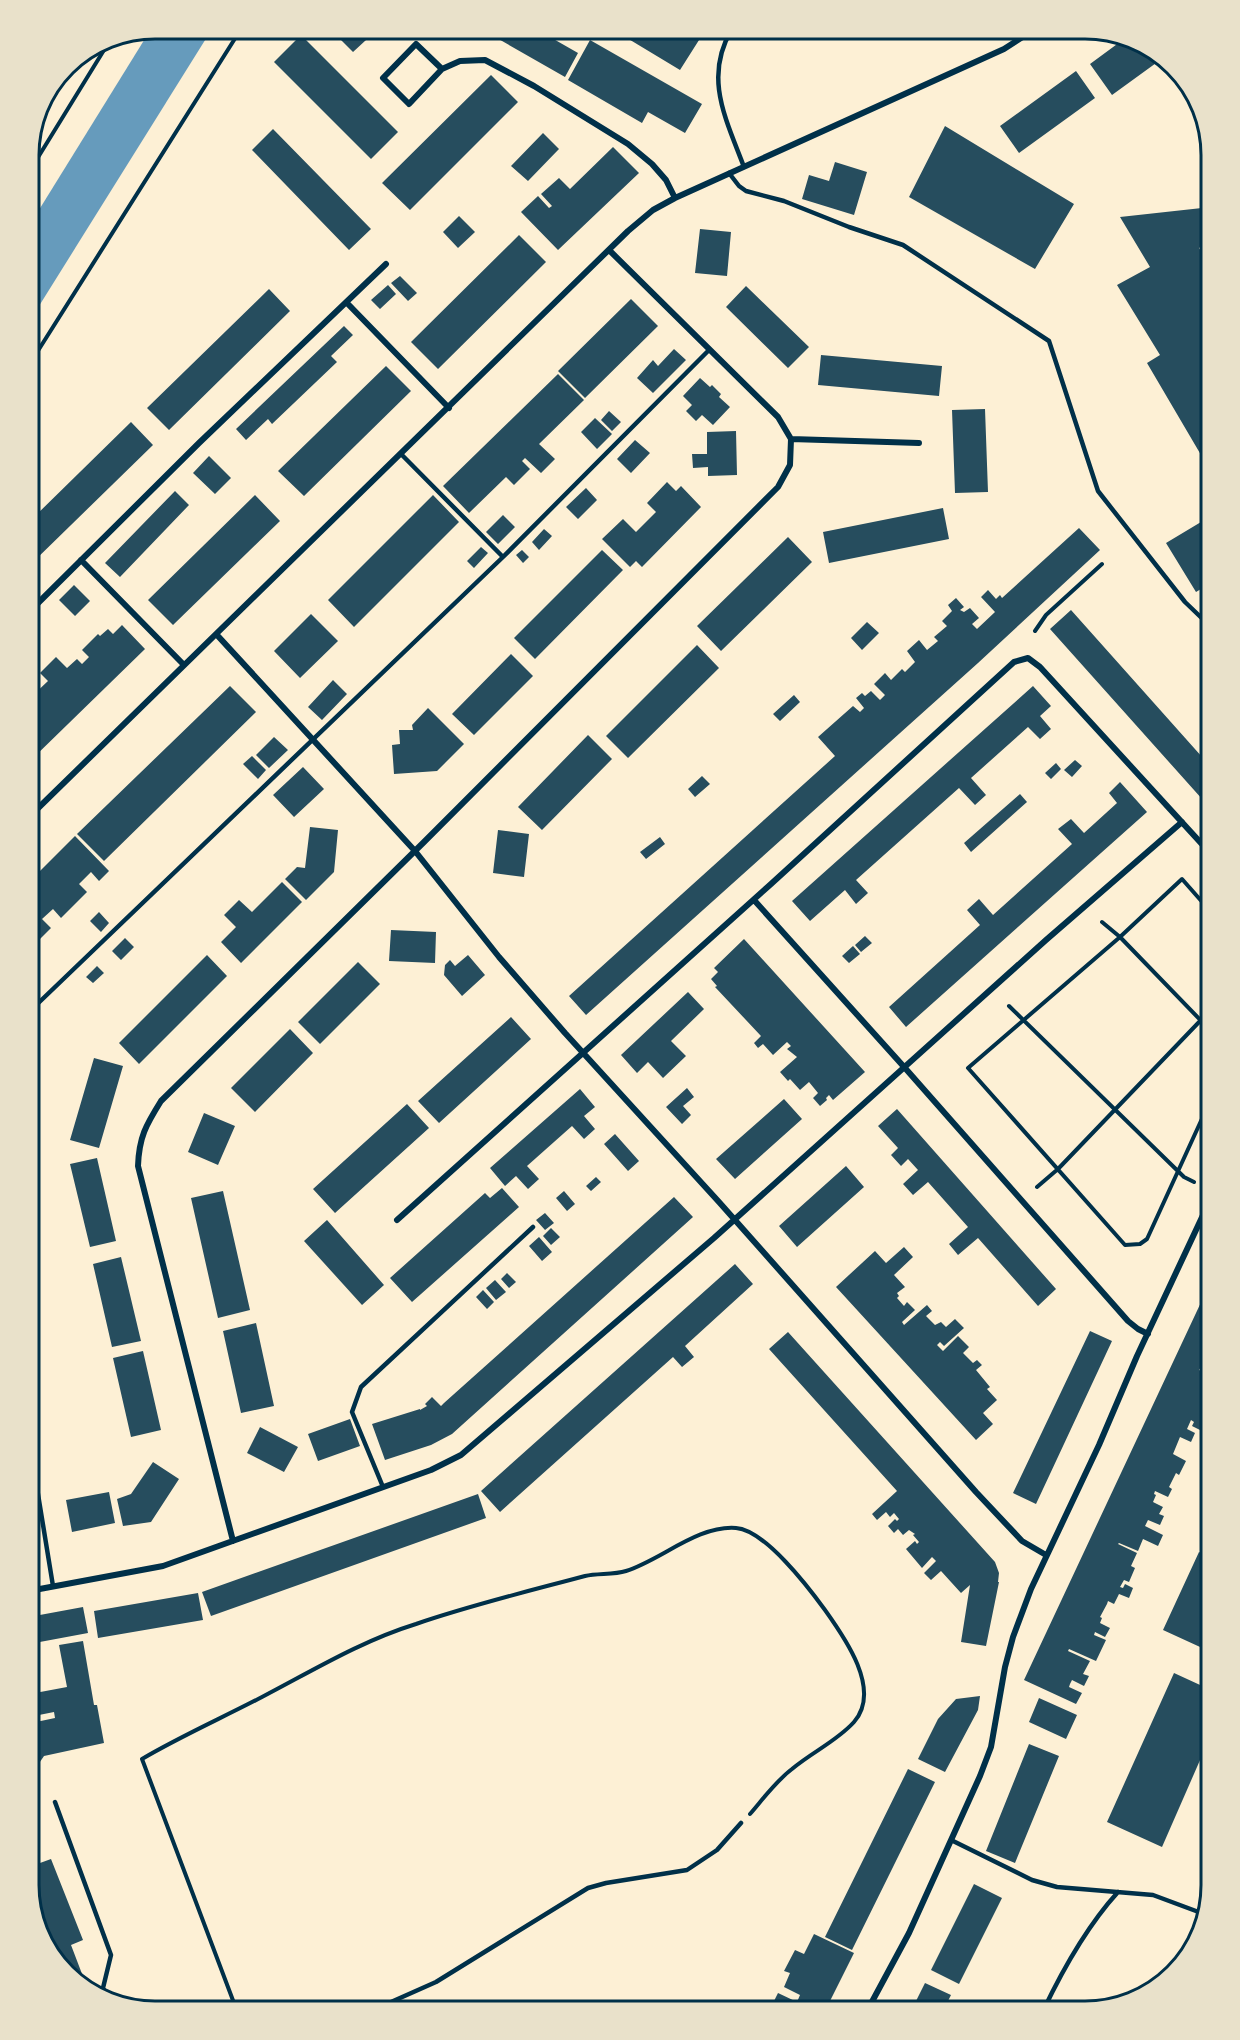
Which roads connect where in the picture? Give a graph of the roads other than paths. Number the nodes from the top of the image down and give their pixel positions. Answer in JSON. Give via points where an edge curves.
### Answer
{"nodes":[{"id":1,"x":727,"y":39,"type":"edge"},
{"id":2,"x":1020,"y":39,"type":"edge"},
{"id":3,"x":442,"y":69,"type":"junction"},
{"id":4,"x":744,"y":167,"type":"junction"},
{"id":5,"x":729,"y":173,"type":"junction"},
{"id":6,"x":675,"y":198,"type":"junction"},
{"id":7,"x":609,"y":250,"type":"junction"},
{"id":8,"x":386,"y":264,"type":"dead end"},
{"id":9,"x":347,"y":303,"type":"junction"},
{"id":10,"x":709,"y":350,"type":"junction"},
{"id":11,"x":449,"y":408,"type":"junction"},
{"id":12,"x":791,"y":439,"type":"junction"},
{"id":13,"x":919,"y":443,"type":"dead end"},
{"id":14,"x":401,"y":454,"type":"junction"},
{"id":15,"x":503,"y":557,"type":"junction"},
{"id":16,"x":81,"y":560,"type":"junction"},
{"id":17,"x":39,"y":602,"type":"edge"},
{"id":18,"x":1201,"y":617,"type":"edge"},
{"id":19,"x":217,"y":635,"type":"junction"},
{"id":20,"x":184,"y":665,"type":"junction"},
{"id":21,"x":314,"y":739,"type":"junction"},
{"id":22,"x":39,"y":807,"type":"edge"},
{"id":23,"x":1182,"y":822,"type":"junction"},
{"id":24,"x":1201,"y":842,"type":"edge"},
{"id":25,"x":415,"y":850,"type":"junction"},
{"id":26,"x":754,"y":900,"type":"junction"},
{"id":27,"x":39,"y":1002,"type":"edge"},
{"id":28,"x":583,"y":1053,"type":"junction"},
{"id":29,"x":905,"y":1068,"type":"junction"},
{"id":30,"x":397,"y":1220,"type":"dead end"},
{"id":31,"x":734,"y":1221,"type":"junction"},
{"id":32,"x":1201,"y":1221,"type":"edge"},
{"id":33,"x":533,"y":1227,"type":"dead end"},
{"id":34,"x":1148,"y":1334,"type":"junction"},
{"id":35,"x":383,"y":1486,"type":"junction"},
{"id":36,"x":39,"y":1504,"type":"edge"},
{"id":37,"x":233,"y":1541,"type":"junction"},
{"id":38,"x":1046,"y":1556,"type":"junction"},
{"id":39,"x":53,"y":1586,"type":"junction"},
{"id":40,"x":39,"y":1589,"type":"edge"},
{"id":41,"x":55,"y":1802,"type":"dead end"},
{"id":42,"x":741,"y":1823,"type":"road end"},
{"id":43,"x":951,"y":1840,"type":"junction"},
{"id":44,"x":1118,"y":1892,"type":"junction"},
{"id":45,"x":1198,"y":1912,"type":"edge"},
{"id":46,"x":103,"y":1989,"type":"edge"},
{"id":47,"x":393,"y":2001,"type":"edge"},
{"id":48,"x":873,"y":2001,"type":"edge"},
{"id":49,"x":1048,"y":2001,"type":"edge"}],
"edges":[{"from":1,"to":4,"type":"lane","via":[[718,62],[717,79]]},
{"from":2,"to":4,"type":"street"},
{"from":3,"to":3,"type":"street","via":[[409,104],[383,78],[416,44]]},
{"from":3,"to":6,"type":"street","via":[[460,61],[486,60],[534,86],[628,144],[666,180]]},
{"from":4,"to":5,"type":"street"},
{"from":5,"to":6,"type":"street"},
{"from":5,"to":18,"type":"lane","via":[[746,191],[784,201],[903,246],[1049,341],[1098,491]]},
{"from":6,"to":7,"type":"street","via":[[653,210]]},
{"from":7,"to":10,"type":"street"},
{"from":7,"to":11,"type":"street"},
{"from":8,"to":9,"type":"street"},
{"from":9,"to":11,"type":"street"},
{"from":9,"to":16,"type":"street"},
{"from":10,"to":12,"type":"street","via":[[778,417]]},
{"from":10,"to":15,"type":"lane"},
{"from":11,"to":14,"type":"street"},
{"from":12,"to":13,"type":"street"},
{"from":12,"to":25,"type":"street","via":[[790,465],[778,487]]},
{"from":14,"to":15,"type":"lane"},
{"from":14,"to":19,"type":"street"},
{"from":15,"to":21,"type":"lane"},
{"from":16,"to":17,"type":"street"},
{"from":16,"to":20,"type":"street"},
{"from":19,"to":20,"type":"street"},
{"from":19,"to":21,"type":"street"},
{"from":20,"to":22,"type":"street"},
{"from":21,"to":25,"type":"street"},
{"from":21,"to":27,"type":"lane"},
{"from":23,"to":24,"type":"street"},
{"from":23,"to":26,"type":"street","via":[[1028,658],[1014,662]]},
{"from":23,"to":29,"type":"street"},
{"from":25,"to":28,"type":"street","via":[[499,957]]},
{"from":25,"to":37,"type":"street","via":[[161,1101],[139,1144],[138,1166]]},
{"from":26,"to":28,"type":"street"},
{"from":26,"to":29,"type":"street"},
{"from":28,"to":30,"type":"street"},
{"from":28,"to":31,"type":"street"},
{"from":29,"to":31,"type":"street"},
{"from":29,"to":34,"type":"street","via":[[1128,1321]]},
{"from":31,"to":35,"type":"street","via":[[461,1455]]},
{"from":31,"to":38,"type":"street","via":[[1000,1518],[1022,1541]]},
{"from":32,"to":34,"type":"street"},
{"from":33,"to":35,"type":"lane","via":[[361,1388],[352,1412]]},
{"from":34,"to":38,"type":"street"},
{"from":35,"to":37,"type":"street"},
{"from":36,"to":39,"type":"lane"},
{"from":37,"to":39,"type":"street","via":[[164,1566]]},
{"from":38,"to":43,"type":"street","via":[[1013,1637],[991,1747]]},
{"from":39,"to":40,"type":"street"},
{"from":41,"to":46,"type":"lane","via":[[111,1955]]},
{"from":42,"to":47,"type":"lane","via":[[717,1850],[687,1870],[588,1888],[436,1982]]},
{"from":43,"to":44,"type":"lane","via":[[1032,1880],[1057,1887]]},
{"from":43,"to":48,"type":"street"},
{"from":44,"to":45,"type":"lane","via":[[1153,1895]]},
{"from":44,"to":49,"type":"lane","via":[[1102,1910]]}]}
